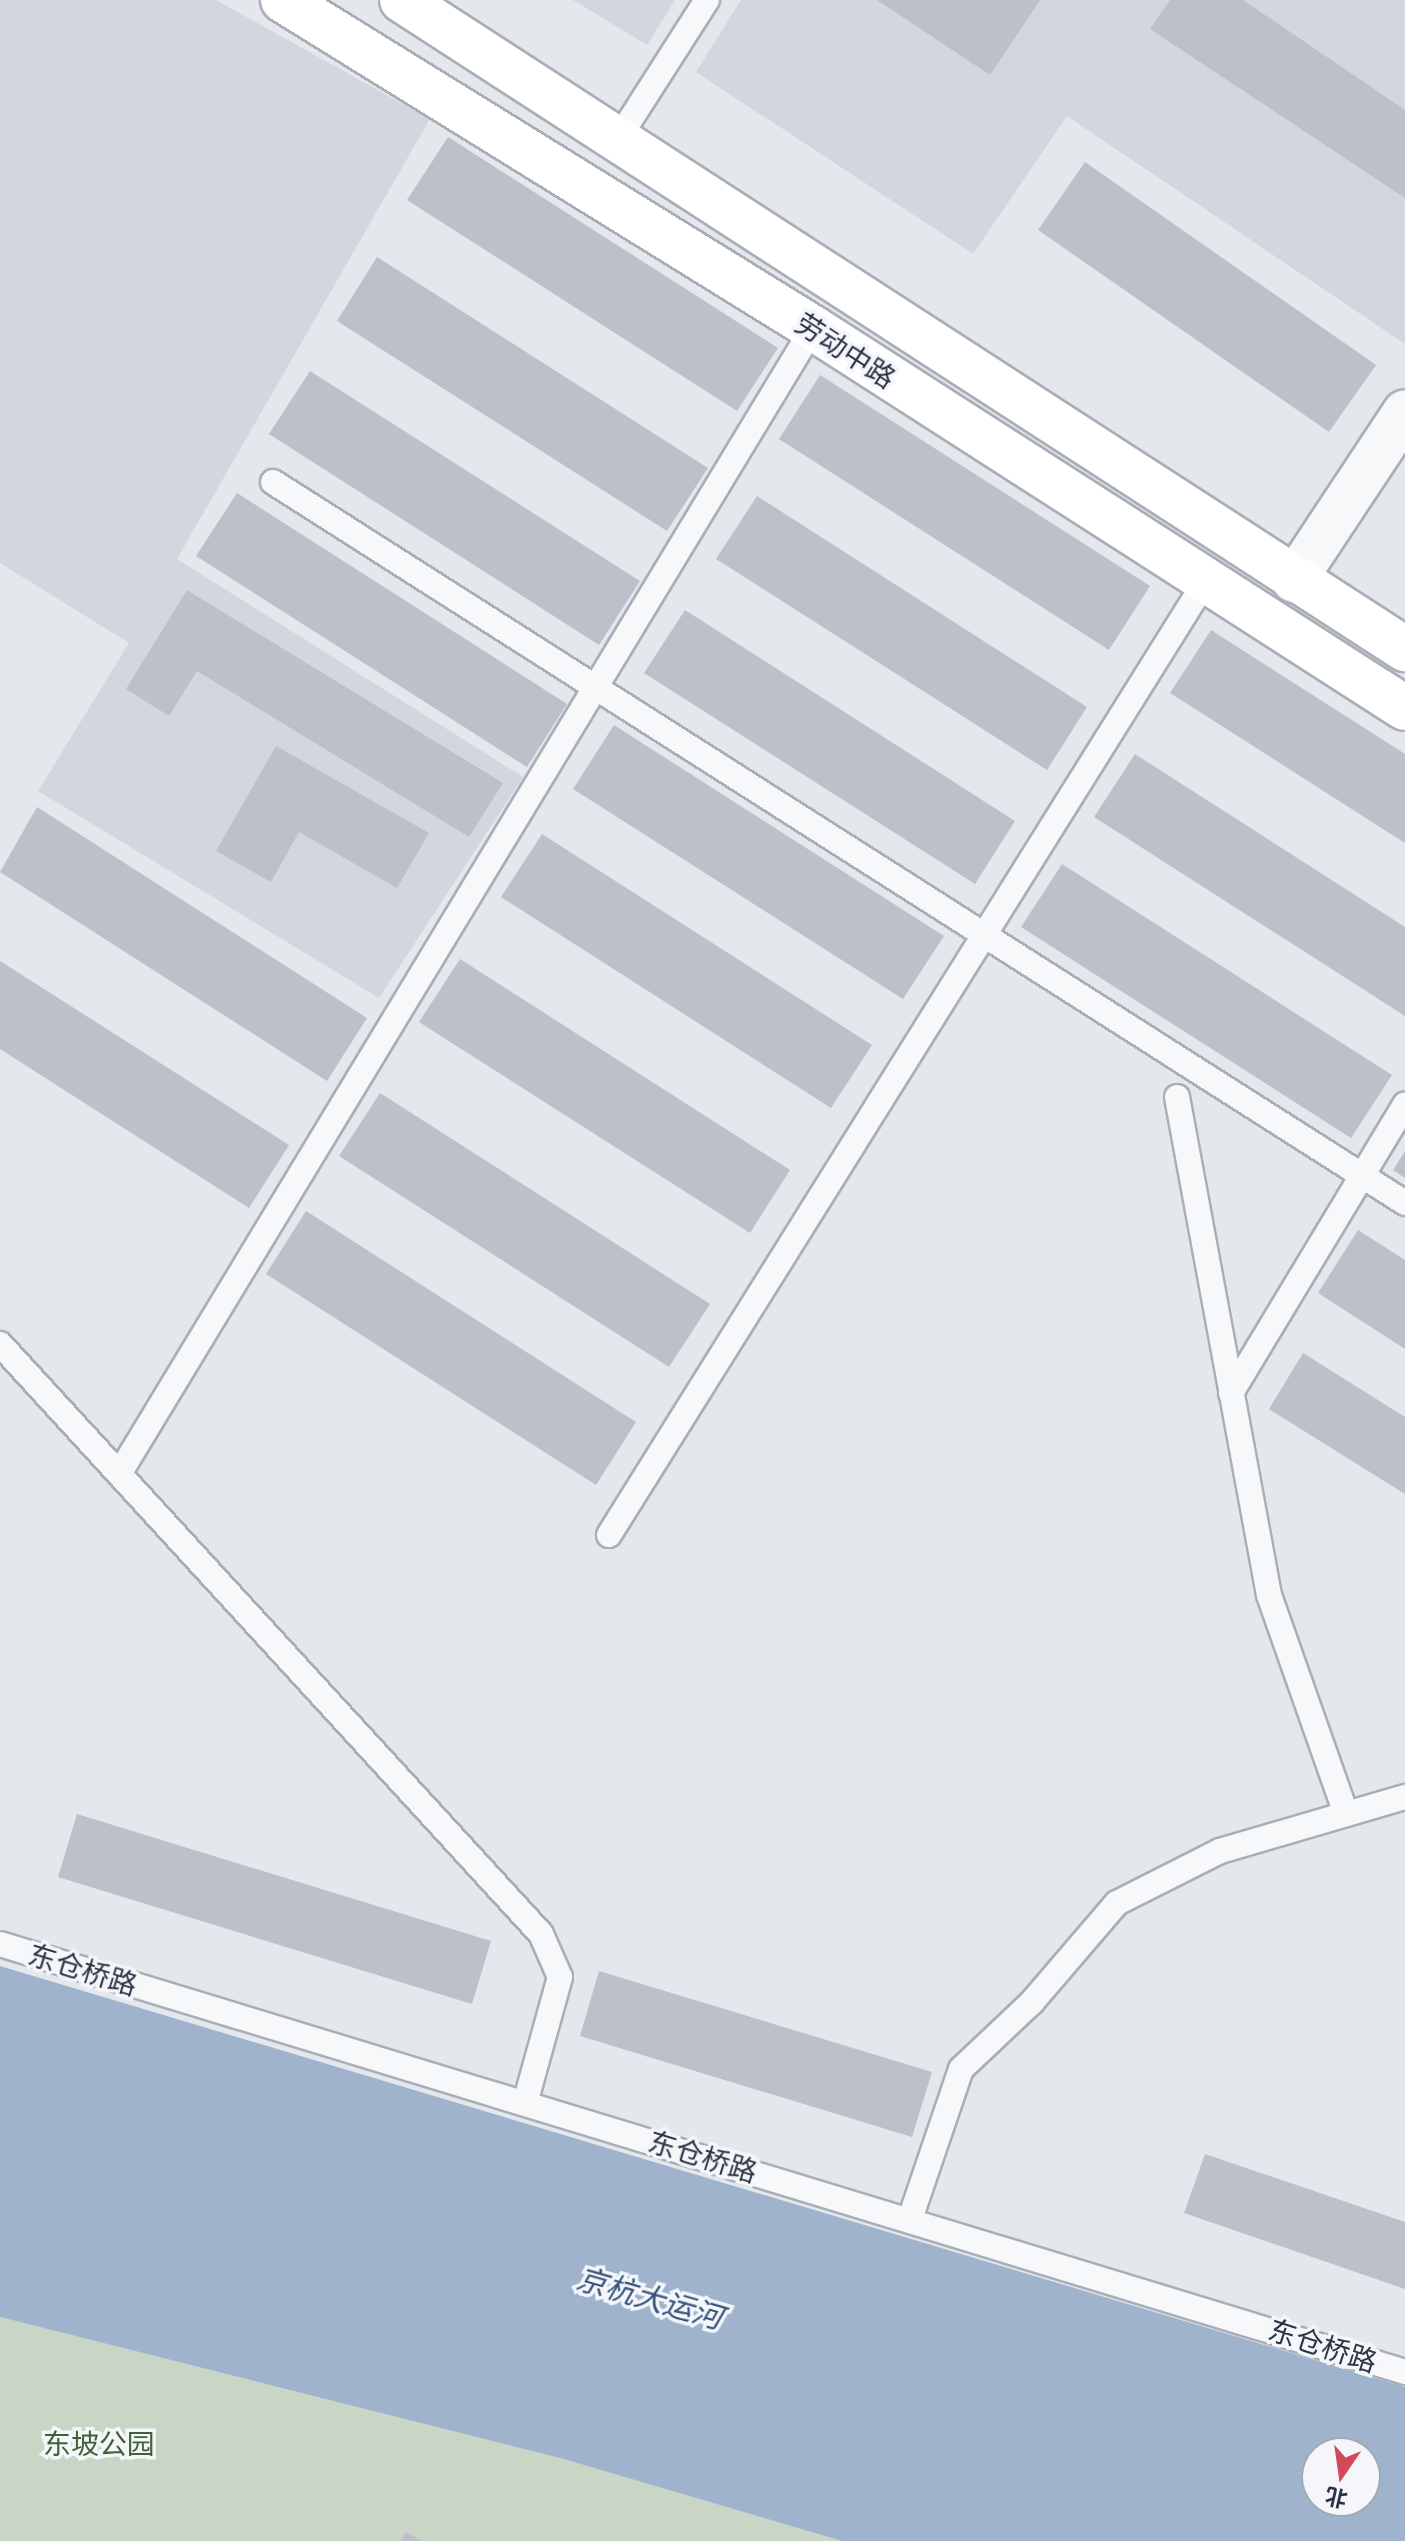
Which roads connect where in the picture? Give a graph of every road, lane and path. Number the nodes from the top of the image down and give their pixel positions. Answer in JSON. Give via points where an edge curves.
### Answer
{"nodes":[{"id":1,"x":283,"y":0,"type":"edge"},
{"id":2,"x":402,"y":0,"type":"edge"},
{"id":3,"x":707,"y":0,"type":"edge"},
{"id":4,"x":618,"y":139,"type":"junction"},
{"id":5,"x":813,"y":328,"type":"junction"},
{"id":6,"x":1405,"y":412,"type":"edge"},
{"id":7,"x":273,"y":482,"type":"dead end"},
{"id":8,"x":1294,"y":580,"type":"junction"},
{"id":9,"x":1205,"y":582,"type":"junction"},
{"id":10,"x":1405,"y":649,"type":"edge"},
{"id":11,"x":596,"y":687,"type":"junction"},
{"id":12,"x":1405,"y":708,"type":"edge"},
{"id":13,"x":984,"y":935,"type":"junction"},
{"id":14,"x":1177,"y":1097,"type":"dead end"},
{"id":15,"x":1405,"y":1104,"type":"edge"},
{"id":16,"x":1360,"y":1174,"type":"junction"},
{"id":17,"x":1405,"y":1203,"type":"edge"},
{"id":18,"x":0,"y":1344,"type":"edge"},
{"id":19,"x":1231,"y":1393,"type":"junction"},
{"id":20,"x":119,"y":1474,"type":"junction"},
{"id":21,"x":609,"y":1535,"type":"dead end"},
{"id":22,"x":1405,"y":1797,"type":"edge"},
{"id":23,"x":1346,"y":1814,"type":"junction"},
{"id":24,"x":0,"y":1944,"type":"edge"},
{"id":25,"x":525,"y":2103,"type":"junction"},
{"id":26,"x":910,"y":2219,"type":"junction"},
{"id":27,"x":1405,"y":2372,"type":"edge"}],
"edges":[{"from":1,"to":5,"type":"main road","name":"劳动中路"},
{"from":2,"to":4,"type":"main road","name":"劳动中路"},
{"from":3,"to":4,"type":"lane"},
{"from":4,"to":8,"type":"main road","name":"劳动中路"},
{"from":5,"to":9,"type":"main road","name":"劳动中路"},
{"from":5,"to":11,"type":"lane"},
{"from":6,"to":8,"type":"street"},
{"from":7,"to":11,"type":"lane"},
{"from":8,"to":10,"type":"main road","name":"劳动中路"},
{"from":9,"to":12,"type":"main road","name":"劳动中路"},
{"from":9,"to":13,"type":"lane"},
{"from":11,"to":13,"type":"lane"},
{"from":11,"to":20,"type":"lane"},
{"from":13,"to":16,"type":"lane"},
{"from":13,"to":21,"type":"lane"},
{"from":14,"to":19,"type":"lane"},
{"from":15,"to":16,"type":"lane"},
{"from":16,"to":17,"type":"lane"},
{"from":16,"to":19,"type":"lane"},
{"from":18,"to":20,"type":"lane"},
{"from":19,"to":23,"type":"lane","via":[[1269,1595]]},
{"from":20,"to":25,"type":"lane","via":[[541,1934],[560,1977]]},
{"from":22,"to":23,"type":"lane"},
{"from":23,"to":26,"type":"lane","via":[[1220,1851],[1117,1903],[1032,2002],[961,2069]]},
{"from":24,"to":25,"type":"lane","name":"东仓桥路"},
{"from":25,"to":26,"type":"lane","name":"东仓桥路"},
{"from":26,"to":27,"type":"lane","name":"东仓桥路"}]}
